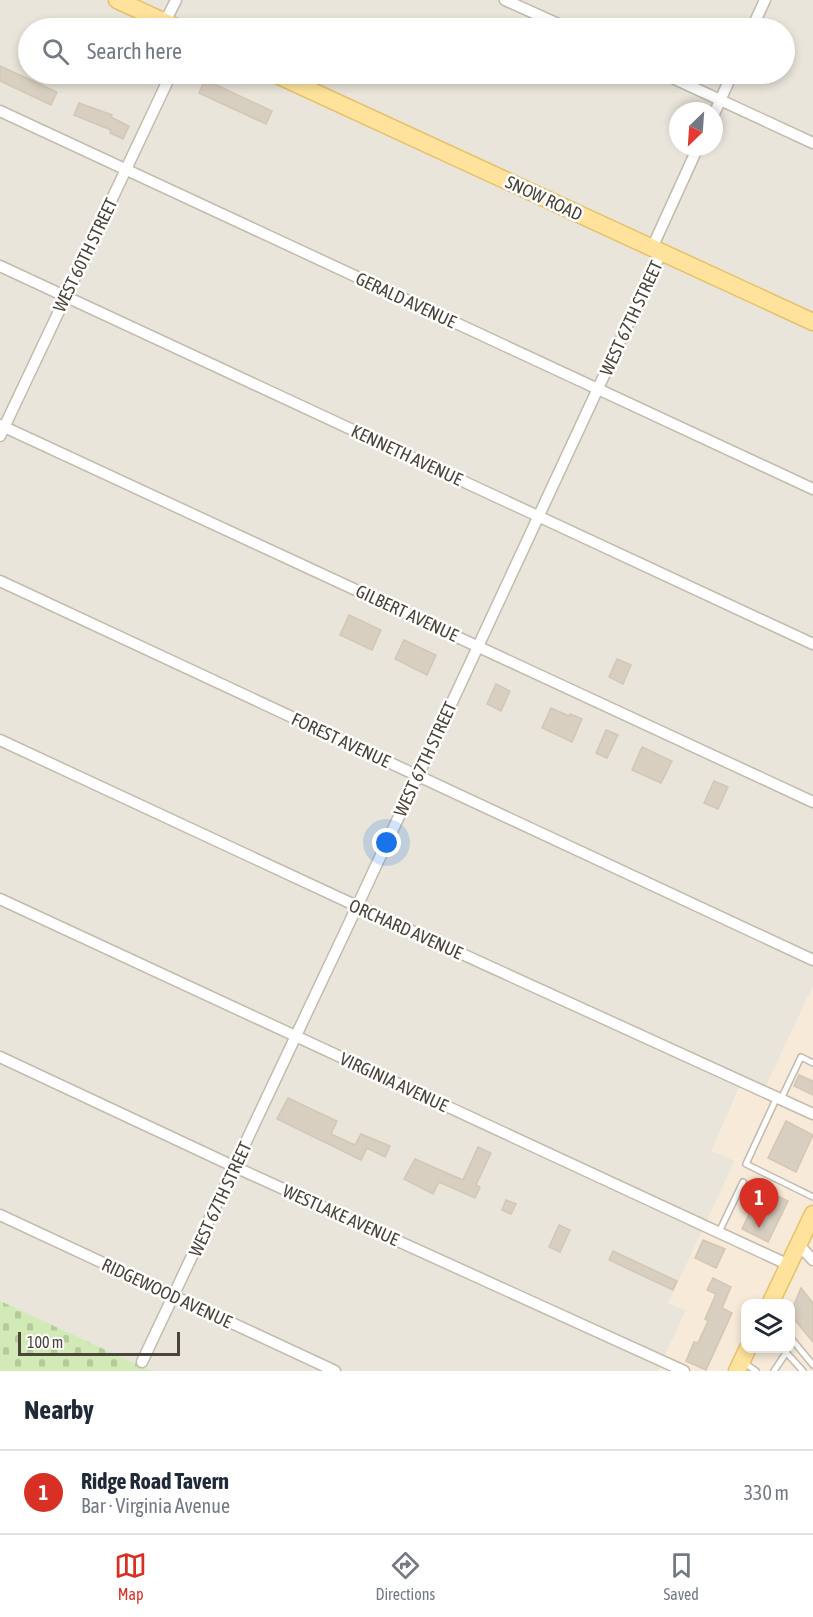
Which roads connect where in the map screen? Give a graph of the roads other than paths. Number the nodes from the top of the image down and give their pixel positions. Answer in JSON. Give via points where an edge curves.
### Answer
{"nodes":[{"id":1,"x":117,"y":0,"type":"edge"},
{"id":2,"x":176,"y":0,"type":"edge"},
{"id":3,"x":505,"y":0,"type":"edge"},
{"id":4,"x":765,"y":0,"type":"edge"},
{"id":5,"x":155,"y":18,"type":"edge"},
{"id":6,"x":173,"y":18,"type":"edge"},
{"id":7,"x":545,"y":18,"type":"edge"},
{"id":8,"x":757,"y":18,"type":"edge"},
{"id":9,"x":166,"y":84,"type":"edge"},
{"id":10,"x":297,"y":84,"type":"edge"},
{"id":11,"x":686,"y":84,"type":"edge"},
{"id":12,"x":727,"y":84,"type":"edge"},
{"id":13,"x":720,"y":100,"type":"junction"},
{"id":14,"x":0,"y":111,"type":"edge"},
{"id":15,"x":813,"y":143,"type":"edge"},
{"id":16,"x":694,"y":156,"type":"edge"},
{"id":17,"x":126,"y":169,"type":"junction"},
{"id":18,"x":656,"y":250,"type":"junction"},
{"id":19,"x":0,"y":266,"type":"edge"},
{"id":20,"x":66,"y":296,"type":"junction"},
{"id":21,"x":813,"y":322,"type":"edge"},
{"id":22,"x":597,"y":389,"type":"junction"},
{"id":23,"x":1,"y":429,"type":"edge"},
{"id":24,"x":813,"y":489,"type":"edge"},
{"id":25,"x":538,"y":516,"type":"junction"},
{"id":26,"x":0,"y":581,"type":"edge"},
{"id":27,"x":813,"y":644,"type":"edge"},
{"id":28,"x":478,"y":646,"type":"junction"},
{"id":29,"x":0,"y":740,"type":"edge"},
{"id":30,"x":417,"y":776,"type":"junction"},
{"id":31,"x":813,"y":802,"type":"edge"},
{"id":32,"x":0,"y":899,"type":"edge"},
{"id":33,"x":357,"y":906,"type":"junction"},
{"id":34,"x":813,"y":960,"type":"edge"},
{"id":35,"x":296,"y":1037,"type":"junction"},
{"id":36,"x":0,"y":1057,"type":"edge"},
{"id":37,"x":813,"y":1063,"type":"edge"},
{"id":38,"x":779,"y":1098,"type":"junction"},
{"id":39,"x":813,"y":1114,"type":"edge"},
{"id":40,"x":235,"y":1167,"type":"junction"},
{"id":41,"x":743,"y":1182,"type":"dead end"},
{"id":42,"x":813,"y":1197,"type":"edge"},
{"id":43,"x":0,"y":1215,"type":"edge"},
{"id":44,"x":813,"y":1216,"type":"edge"},
{"id":45,"x":719,"y":1232,"type":"junction"},
{"id":46,"x":798,"y":1244,"type":"junction"},
{"id":47,"x":813,"y":1260,"type":"edge"},
{"id":48,"x":789,"y":1264,"type":"junction"},
{"id":49,"x":174,"y":1296,"type":"junction"},
{"id":50,"x":772,"y":1299,"type":"edge"},
{"id":51,"x":795,"y":1343,"type":"edge"},
{"id":52,"x":783,"y":1353,"type":"edge"},
{"id":53,"x":786,"y":1353,"type":"edge"},
{"id":54,"x":742,"y":1360,"type":"edge"},
{"id":55,"x":142,"y":1362,"type":"dead end"},
{"id":56,"x":813,"y":1365,"type":"edge"},
{"id":57,"x":335,"y":1371,"type":"edge"},
{"id":58,"x":684,"y":1371,"type":"edge"},
{"id":59,"x":756,"y":1371,"type":"edge"},
{"id":60,"x":774,"y":1371,"type":"edge"},
{"id":61,"x":803,"y":1371,"type":"edge"}],
"edges":[{"from":1,"to":5,"type":"main road"},
{"from":2,"to":6,"type":"street"},
{"from":3,"to":7,"type":"street"},
{"from":4,"to":8,"type":"street"},
{"from":9,"to":17,"type":"street","name":"WEST 60TH STREET"},
{"from":10,"to":18,"type":"main road","name":"SNOW ROAD"},
{"from":11,"to":13,"type":"street"},
{"from":12,"to":13,"type":"street"},
{"from":13,"to":15,"type":"street"},
{"from":14,"to":17,"type":"street","name":"GERALD AVENUE"},
{"from":16,"to":18,"type":"street","name":"WEST 67TH STREET"},
{"from":17,"to":20,"type":"street","name":"WEST 60TH STREET"},
{"from":17,"to":22,"type":"street","name":"GERALD AVENUE"},
{"from":18,"to":21,"type":"main road","name":"SNOW ROAD"},
{"from":18,"to":22,"type":"street","name":"WEST 67TH STREET"},
{"from":19,"to":20,"type":"street","name":"KENNETH AVENUE"},
{"from":20,"to":23,"type":"street","name":"WEST 60TH STREET"},
{"from":20,"to":25,"type":"street","name":"KENNETH AVENUE"},
{"from":22,"to":24,"type":"street","name":"GERALD AVENUE"},
{"from":22,"to":25,"type":"street","name":"WEST 67TH STREET"},
{"from":23,"to":28,"type":"street","name":"GILBERT AVENUE"},
{"from":25,"to":27,"type":"street","name":"KENNETH AVENUE"},
{"from":25,"to":28,"type":"street","name":"WEST 67TH STREET"},
{"from":26,"to":30,"type":"street","name":"FOREST AVENUE"},
{"from":28,"to":30,"type":"street","name":"WEST 67TH STREET"},
{"from":28,"to":31,"type":"street","name":"GILBERT AVENUE"},
{"from":29,"to":33,"type":"street","name":"ORCHARD AVENUE"},
{"from":30,"to":33,"type":"street","name":"WEST 67TH STREET"},
{"from":30,"to":34,"type":"street","name":"FOREST AVENUE"},
{"from":32,"to":35,"type":"street","name":"VIRGINIA AVENUE"},
{"from":33,"to":35,"type":"street","name":"WEST 67TH STREET"},
{"from":33,"to":38,"type":"street","name":"ORCHARD AVENUE"},
{"from":35,"to":40,"type":"street","name":"WEST 67TH STREET"},
{"from":35,"to":45,"type":"street","name":"VIRGINIA AVENUE"},
{"from":36,"to":40,"type":"street","name":"WESTLAKE AVENUE"},
{"from":37,"to":38,"type":"lane","via":[[801,1057]]},
{"from":38,"to":39,"type":"street","name":"ORCHARD AVENUE"},
{"from":38,"to":42,"type":"lane","via":[[746,1164]]},
{"from":40,"to":49,"type":"street","name":"WEST 67TH STREET"},
{"from":40,"to":58,"type":"street","name":"WESTLAKE AVENUE"},
{"from":41,"to":45,"type":"lane"},
{"from":43,"to":49,"type":"street","name":"RIDGEWOOD AVENUE"},
{"from":44,"to":46,"type":"main road"},
{"from":45,"to":48,"type":"street","name":"VIRGINIA AVENUE"},
{"from":46,"to":47,"type":"street"},
{"from":46,"to":48,"type":"main road"},
{"from":48,"to":50,"type":"main road"},
{"from":49,"to":55,"type":"street","name":"WEST 67TH STREET"},
{"from":49,"to":57,"type":"street","name":"RIDGEWOOD AVENUE"},
{"from":51,"to":56,"type":"lane"},
{"from":52,"to":60,"type":"lane"},
{"from":53,"to":61,"type":"lane"},
{"from":54,"to":59,"type":"lane"}]}
